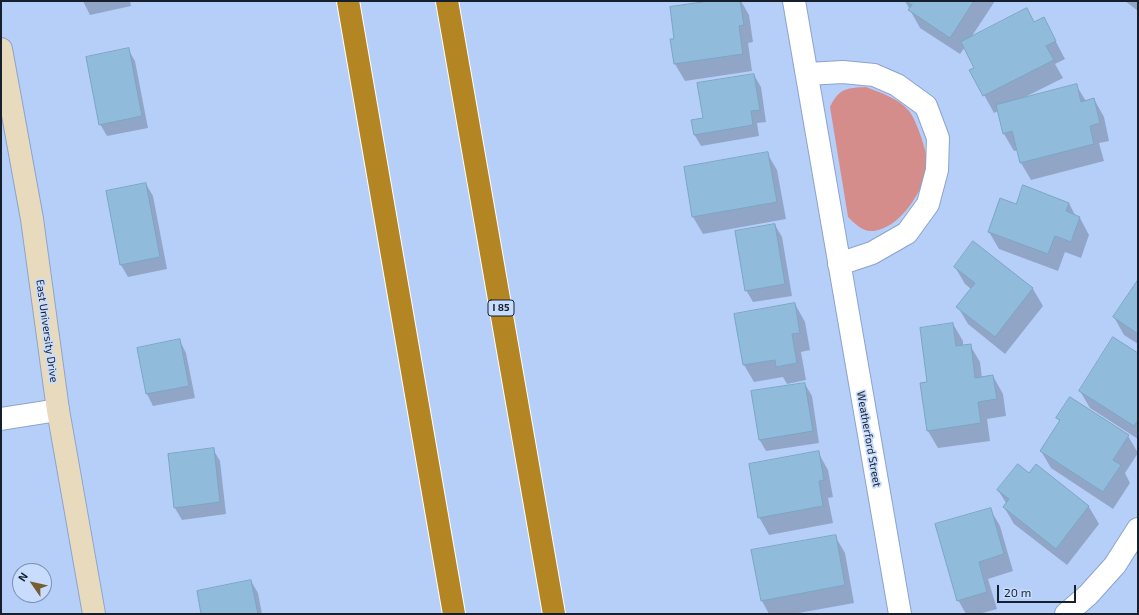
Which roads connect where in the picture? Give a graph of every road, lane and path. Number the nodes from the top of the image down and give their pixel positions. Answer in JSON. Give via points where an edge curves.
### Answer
{"nodes":[{"id":1,"x":348,"y":1,"type":"edge"},
{"id":2,"x":447,"y":1,"type":"edge"},
{"id":3,"x":794,"y":1,"type":"edge"},
{"id":4,"x":1,"y":49,"type":"edge"},
{"id":5,"x":807,"y":74,"type":"junction"},
{"id":6,"x":839,"y":264,"type":"junction"},
{"id":7,"x":58,"y":410,"type":"junction"},
{"id":8,"x":1,"y":418,"type":"edge"},
{"id":9,"x":1138,"y":529,"type":"edge"},
{"id":10,"x":94,"y":614,"type":"edge"},
{"id":11,"x":454,"y":614,"type":"edge"},
{"id":12,"x":554,"y":614,"type":"edge"},
{"id":13,"x":900,"y":614,"type":"edge"},
{"id":14,"x":1066,"y":614,"type":"edge"}],
"edges":[{"from":1,"to":11,"type":"highway"},
{"from":2,"to":12,"type":"highway","number":"I 85"},
{"from":3,"to":5,"type":"street","name":"Weatherford Street"},
{"from":4,"to":7,"type":"main road","name":"East University Drive","via":[[32,219]]},
{"from":5,"to":6,"type":"street","name":"Weatherford Street"},
{"from":5,"to":6,"type":"street","via":[[843,72],[874,75],[897,85],[926,106],[938,138],[937,170],[928,204],[907,233],[872,253]]},
{"from":6,"to":13,"type":"street","name":"Weatherford Street"},
{"from":7,"to":8,"type":"street"},
{"from":7,"to":10,"type":"main road","name":"East University Drive"},
{"from":9,"to":14,"type":"street","via":[[1115,565],[1088,595]]}]}
